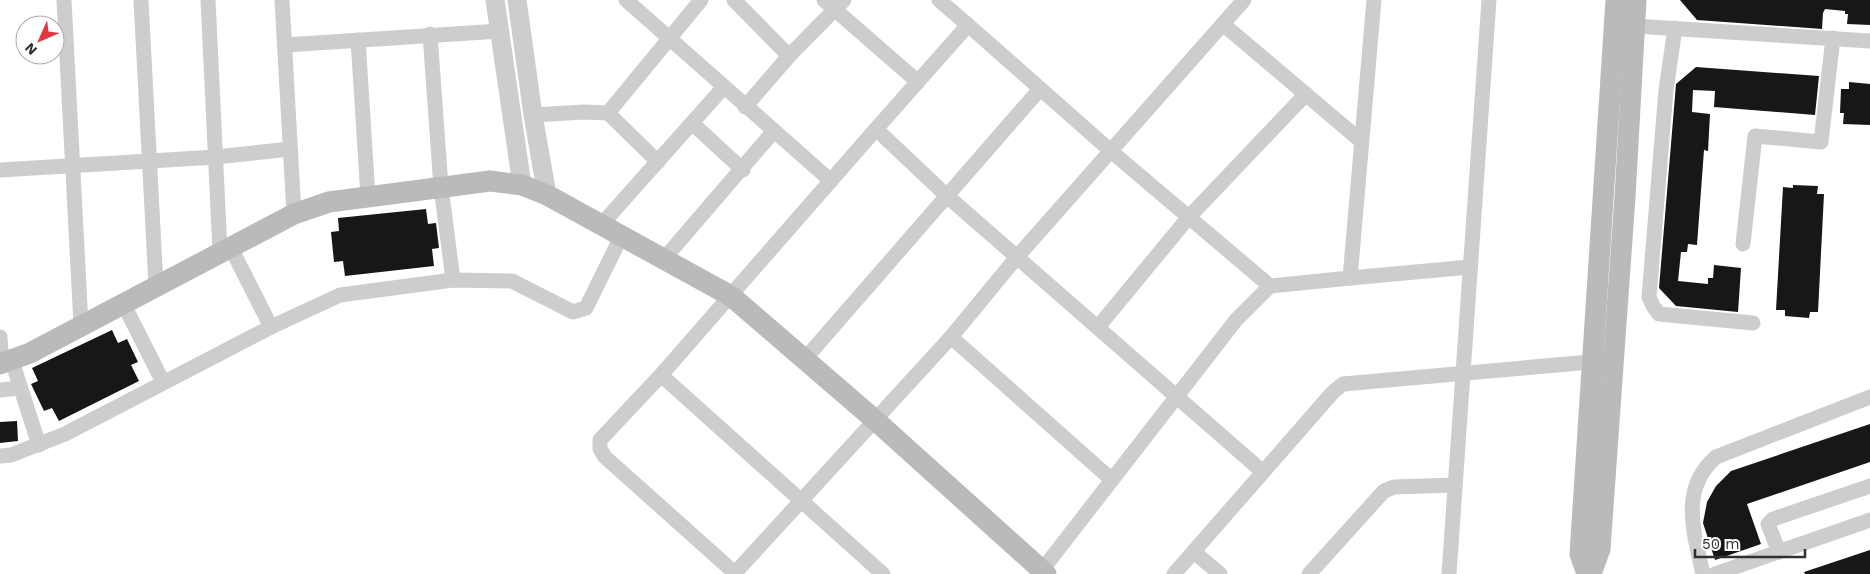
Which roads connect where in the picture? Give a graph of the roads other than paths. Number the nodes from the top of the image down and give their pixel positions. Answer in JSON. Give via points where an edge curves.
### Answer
{"nodes":[{"id":1,"x":64,"y":0,"type":"edge"},
{"id":2,"x":141,"y":0,"type":"edge"},
{"id":3,"x":208,"y":0,"type":"edge"},
{"id":4,"x":282,"y":0,"type":"edge"},
{"id":5,"x":495,"y":0,"type":"edge"},
{"id":6,"x":517,"y":0,"type":"edge"},
{"id":7,"x":626,"y":0,"type":"edge"},
{"id":8,"x":701,"y":0,"type":"edge"},
{"id":9,"x":734,"y":0,"type":"edge"},
{"id":10,"x":939,"y":0,"type":"edge"},
{"id":11,"x":1244,"y":0,"type":"edge"},
{"id":12,"x":1374,"y":0,"type":"edge"},
{"id":13,"x":1489,"y":0,"type":"edge"},
{"id":14,"x":1616,"y":0,"type":"edge"},
{"id":15,"x":1636,"y":0,"type":"edge"},
{"id":16,"x":834,"y":3,"type":"edge"},
{"id":17,"x":968,"y":25,"type":"junction"},
{"id":18,"x":1224,"y":25,"type":"junction"},
{"id":19,"x":1634,"y":26,"type":"junction"},
{"id":20,"x":1675,"y":28,"type":"junction"},
{"id":21,"x":500,"y":31,"type":"junction"},
{"id":22,"x":430,"y":34,"type":"junction"},
{"id":23,"x":1833,"y":38,"type":"junction"},
{"id":24,"x":670,"y":39,"type":"junction"},
{"id":25,"x":358,"y":40,"type":"junction"},
{"id":26,"x":1870,"y":41,"type":"edge"},
{"id":27,"x":285,"y":45,"type":"junction"},
{"id":28,"x":789,"y":56,"type":"junction"},
{"id":29,"x":1622,"y":67,"type":"junction"},
{"id":30,"x":918,"y":82,"type":"junction"},
{"id":31,"x":723,"y":88,"type":"junction"},
{"id":32,"x":1040,"y":89,"type":"junction"},
{"id":33,"x":1306,"y":94,"type":"junction"},
{"id":34,"x":745,"y":107,"type":"junction"},
{"id":35,"x":608,"y":113,"type":"junction"},
{"id":36,"x":533,"y":115,"type":"junction"},
{"id":37,"x":692,"y":123,"type":"junction"},
{"id":38,"x":876,"y":129,"type":"junction"},
{"id":39,"x":773,"y":132,"type":"junction"},
{"id":40,"x":1361,"y":141,"type":"junction"},
{"id":41,"x":290,"y":149,"type":"junction"},
{"id":42,"x":1112,"y":152,"type":"junction"},
{"id":43,"x":216,"y":157,"type":"junction"},
{"id":44,"x":150,"y":160,"type":"junction"},
{"id":45,"x":658,"y":162,"type":"junction"},
{"id":46,"x":74,"y":165,"type":"junction"},
{"id":47,"x":0,"y":170,"type":"edge"},
{"id":48,"x":743,"y":170,"type":"junction"},
{"id":49,"x":831,"y":181,"type":"junction"},
{"id":50,"x":522,"y":185,"type":"junction"},
{"id":51,"x":442,"y":187,"type":"junction"},
{"id":52,"x":547,"y":195,"type":"junction"},
{"id":53,"x":947,"y":196,"type":"junction"},
{"id":54,"x":368,"y":197,"type":"junction"},
{"id":55,"x":294,"y":214,"type":"junction"},
{"id":56,"x":1188,"y":218,"type":"junction"},
{"id":57,"x":602,"y":224,"type":"junction"},
{"id":58,"x":622,"y":235,"type":"junction"},
{"id":59,"x":1743,"y":244,"type":"dead end"},
{"id":60,"x":225,"y":249,"type":"junction"},
{"id":61,"x":1017,"y":257,"type":"junction"},
{"id":62,"x":664,"y":258,"type":"junction"},
{"id":63,"x":1470,"y":267,"type":"junction"},
{"id":64,"x":1350,"y":278,"type":"junction"},
{"id":65,"x":452,"y":280,"type":"junction"},
{"id":66,"x":156,"y":286,"type":"junction"},
{"id":67,"x":1270,"y":286,"type":"junction"},
{"id":68,"x":731,"y":296,"type":"junction"},
{"id":69,"x":123,"y":303,"type":"junction"},
{"id":70,"x":1753,"y":323,"type":"dead end"},
{"id":71,"x":81,"y":326,"type":"junction"},
{"id":72,"x":270,"y":327,"type":"junction"},
{"id":73,"x":1098,"y":328,"type":"junction"},
{"id":74,"x":0,"y":337,"type":"edge"},
{"id":75,"x":951,"y":337,"type":"junction"},
{"id":76,"x":804,"y":360,"type":"junction"},
{"id":77,"x":1602,"y":361,"type":"junction"},
{"id":78,"x":5,"y":363,"type":"edge"},
{"id":79,"x":1464,"y":374,"type":"junction"},
{"id":80,"x":662,"y":375,"type":"junction"},
{"id":81,"x":163,"y":382,"type":"junction"},
{"id":82,"x":20,"y":388,"type":"junction"},
{"id":83,"x":0,"y":390,"type":"edge"},
{"id":84,"x":1176,"y":396,"type":"junction"},
{"id":85,"x":1870,"y":397,"type":"edge"},
{"id":86,"x":876,"y":420,"type":"junction"},
{"id":87,"x":39,"y":445,"type":"junction"},
{"id":88,"x":0,"y":456,"type":"edge"},
{"id":89,"x":1263,"y":472,"type":"junction"},
{"id":90,"x":1112,"y":480,"type":"junction"},
{"id":91,"x":1454,"y":485,"type":"junction"},
{"id":92,"x":1870,"y":486,"type":"edge"},
{"id":93,"x":801,"y":502,"type":"junction"},
{"id":94,"x":1870,"y":520,"type":"edge"},
{"id":95,"x":1194,"y":552,"type":"junction"},
{"id":96,"x":1779,"y":552,"type":"junction"},
{"id":97,"x":1042,"y":573,"type":"edge"},
{"id":98,"x":736,"y":574,"type":"edge"},
{"id":99,"x":883,"y":574,"type":"edge"},
{"id":100,"x":1174,"y":574,"type":"edge"},
{"id":101,"x":1220,"y":574,"type":"edge"},
{"id":102,"x":1309,"y":574,"type":"edge"},
{"id":103,"x":1449,"y":574,"type":"edge"},
{"id":104,"x":1587,"y":574,"type":"edge"},
{"id":105,"x":1591,"y":574,"type":"edge"},
{"id":106,"x":1703,"y":574,"type":"edge"},
{"id":107,"x":1716,"y":574,"type":"edge"}],
"edges":[{"from":1,"to":46,"type":"street"},
{"from":2,"to":44,"type":"street"},
{"from":3,"to":43,"type":"street"},
{"from":4,"to":27,"type":"street"},
{"from":5,"to":21,"type":"street"},
{"from":6,"to":36,"type":"street"},
{"from":7,"to":24,"type":"street"},
{"from":8,"to":24,"type":"street"},
{"from":9,"to":28,"type":"street"},
{"from":10,"to":17,"type":"street"},
{"from":11,"to":18,"type":"street"},
{"from":12,"to":40,"type":"street"},
{"from":13,"to":63,"type":"street"},
{"from":14,"to":29,"type":"main road"},
{"from":15,"to":19,"type":"main road"},
{"from":16,"to":28,"type":"street"},
{"from":16,"to":30,"type":"street"},
{"from":17,"to":30,"type":"street"},
{"from":17,"to":32,"type":"street"},
{"from":18,"to":33,"type":"street"},
{"from":18,"to":42,"type":"street"},
{"from":19,"to":20,"type":"street"},
{"from":19,"to":29,"type":"main road"},
{"from":20,"to":23,"type":"street"},
{"from":20,"to":70,"type":"street","via":[[1666,90],[1649,297],[1660,314]]},
{"from":21,"to":22,"type":"street"},
{"from":21,"to":50,"type":"street"},
{"from":22,"to":25,"type":"street"},
{"from":22,"to":51,"type":"street"},
{"from":23,"to":26,"type":"street"},
{"from":23,"to":59,"type":"street","via":[[1822,142],[1756,136]]},
{"from":24,"to":31,"type":"street"},
{"from":24,"to":35,"type":"street"},
{"from":25,"to":27,"type":"street"},
{"from":25,"to":54,"type":"street"},
{"from":27,"to":41,"type":"street"},
{"from":28,"to":34,"type":"street"},
{"from":29,"to":77,"type":"main road","via":[[1625,197]]},
{"from":30,"to":38,"type":"street"},
{"from":31,"to":34,"type":"street"},
{"from":31,"to":37,"type":"street"},
{"from":32,"to":42,"type":"street"},
{"from":32,"to":53,"type":"street"},
{"from":33,"to":40,"type":"street"},
{"from":33,"to":56,"type":"street"},
{"from":34,"to":39,"type":"street"},
{"from":35,"to":36,"type":"street"},
{"from":35,"to":45,"type":"street"},
{"from":36,"to":52,"type":"street"},
{"from":37,"to":45,"type":"street"},
{"from":37,"to":48,"type":"street"},
{"from":38,"to":49,"type":"street"},
{"from":38,"to":53,"type":"street"},
{"from":39,"to":48,"type":"street"},
{"from":39,"to":49,"type":"street"},
{"from":40,"to":64,"type":"street"},
{"from":41,"to":43,"type":"street"},
{"from":41,"to":55,"type":"street"},
{"from":42,"to":56,"type":"street"},
{"from":42,"to":61,"type":"street"},
{"from":43,"to":44,"type":"street"},
{"from":43,"to":60,"type":"street"},
{"from":44,"to":46,"type":"street"},
{"from":44,"to":66,"type":"street"},
{"from":45,"to":57,"type":"street"},
{"from":46,"to":47,"type":"street"},
{"from":46,"to":71,"type":"street"},
{"from":48,"to":62,"type":"street"},
{"from":49,"to":68,"type":"street"},
{"from":50,"to":51,"type":"main road","via":[[490,180]]},
{"from":50,"to":52,"type":"main road"},
{"from":51,"to":54,"type":"main road"},
{"from":51,"to":65,"type":"street"},
{"from":52,"to":57,"type":"main road"},
{"from":53,"to":61,"type":"street"},
{"from":53,"to":76,"type":"street"},
{"from":54,"to":55,"type":"main road","via":[[329,202]]},
{"from":55,"to":60,"type":"main road"},
{"from":56,"to":67,"type":"street"},
{"from":56,"to":73,"type":"street"},
{"from":57,"to":58,"type":"main road"},
{"from":58,"to":62,"type":"main road"},
{"from":58,"to":65,"type":"street","via":[[586,308],[581,311],[573,312],[512,281]]},
{"from":60,"to":66,"type":"main road"},
{"from":60,"to":72,"type":"street"},
{"from":61,"to":73,"type":"street"},
{"from":61,"to":75,"type":"street"},
{"from":62,"to":68,"type":"main road"},
{"from":63,"to":64,"type":"street"},
{"from":63,"to":79,"type":"street"},
{"from":64,"to":67,"type":"street"},
{"from":65,"to":72,"type":"street","via":[[340,295]]},
{"from":66,"to":69,"type":"main road"},
{"from":67,"to":84,"type":"street","via":[[1236,320]]},
{"from":68,"to":76,"type":"main road"},
{"from":68,"to":80,"type":"street"},
{"from":69,"to":71,"type":"main road"},
{"from":69,"to":81,"type":"street"},
{"from":71,"to":78,"type":"main road"},
{"from":72,"to":81,"type":"street"},
{"from":73,"to":84,"type":"street"},
{"from":74,"to":78,"type":"street"},
{"from":75,"to":86,"type":"street"},
{"from":75,"to":90,"type":"street"},
{"from":76,"to":86,"type":"main road"},
{"from":77,"to":79,"type":"street"},
{"from":77,"to":104,"type":"main road","via":[[1580,554]]},
{"from":77,"to":105,"type":"main road","via":[[1600,549]]},
{"from":78,"to":82,"type":"street"},
{"from":79,"to":89,"type":"street","via":[[1343,384]]},
{"from":79,"to":91,"type":"street"},
{"from":80,"to":93,"type":"street"},
{"from":80,"to":98,"type":"street","via":[[600,440],[600,449],[605,457]]},
{"from":81,"to":87,"type":"street"},
{"from":82,"to":83,"type":"street"},
{"from":82,"to":87,"type":"street"},
{"from":84,"to":89,"type":"street"},
{"from":84,"to":90,"type":"street"},
{"from":85,"to":106,"type":"street","via":[[1716,457],[1708,465],[1696,484],[1691,517]]},
{"from":86,"to":93,"type":"street"},
{"from":86,"to":97,"type":"main road"},
{"from":87,"to":88,"type":"street"},
{"from":89,"to":95,"type":"street"},
{"from":90,"to":97,"type":"street"},
{"from":91,"to":102,"type":"street","via":[[1394,487],[1384,491]]},
{"from":91,"to":103,"type":"street"},
{"from":92,"to":96,"type":"street","via":[[1773,519],[1768,524]]},
{"from":93,"to":98,"type":"street"},
{"from":93,"to":99,"type":"street"},
{"from":94,"to":96,"type":"street"},
{"from":95,"to":100,"type":"street"},
{"from":95,"to":101,"type":"street"},
{"from":96,"to":107,"type":"street"}]}
